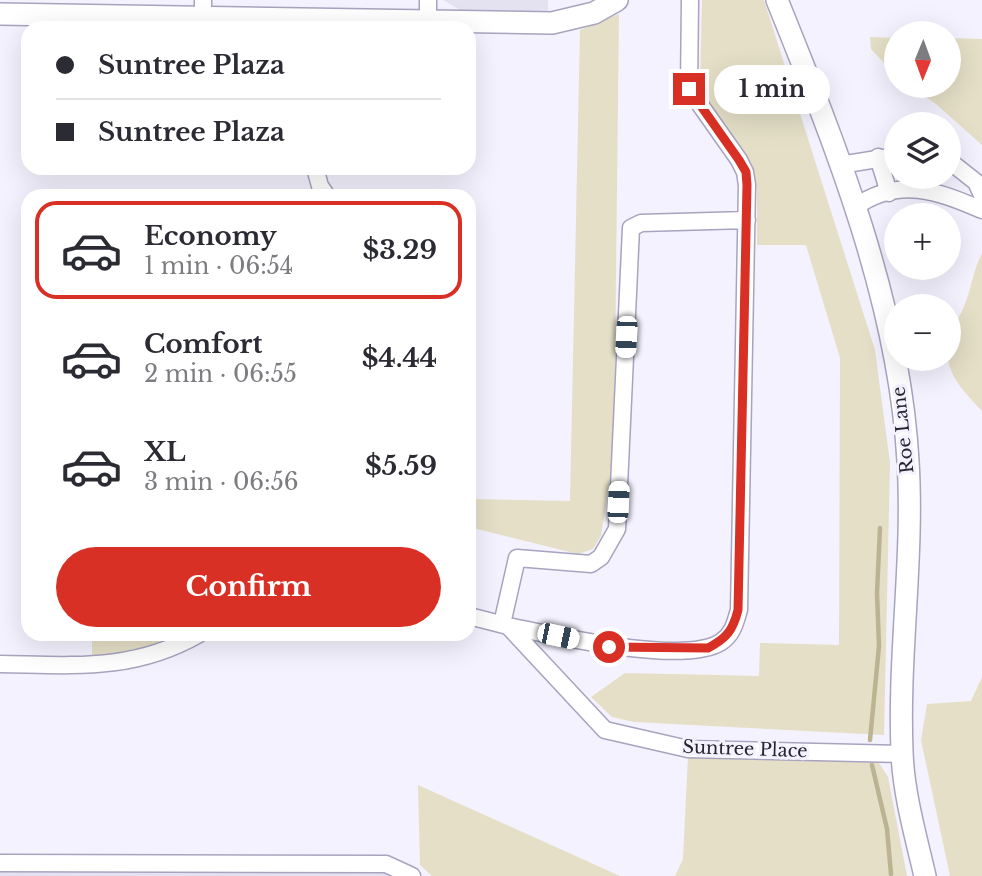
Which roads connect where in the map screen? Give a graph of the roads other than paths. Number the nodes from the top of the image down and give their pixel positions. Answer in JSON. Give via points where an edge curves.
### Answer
{"nodes":[{"id":1,"x":617,"y":0,"type":"edge"},
{"id":2,"x":690,"y":0,"type":"edge"},
{"id":3,"x":778,"y":0,"type":"edge"},
{"id":4,"x":203,"y":9,"type":"edge"},
{"id":5,"x":5,"y":10,"type":"edge"},
{"id":6,"x":428,"y":11,"type":"edge"},
{"id":7,"x":296,"y":21,"type":"edge"},
{"id":8,"x":344,"y":21,"type":"edge"},
{"id":9,"x":878,"y":157,"type":"junction"},
{"id":10,"x":884,"y":157,"type":"edge"},
{"id":11,"x":840,"y":165,"type":"junction"},
{"id":12,"x":961,"y":170,"type":"edge"},
{"id":13,"x":889,"y":193,"type":"junction"},
{"id":14,"x":982,"y":195,"type":"edge"},
{"id":15,"x":855,"y":206,"type":"junction"},
{"id":16,"x":982,"y":210,"type":"edge"},
{"id":17,"x":747,"y":220,"type":"junction"},
{"id":18,"x":476,"y":618,"type":"edge"},
{"id":19,"x":505,"y":625,"type":"junction"},
{"id":20,"x":185,"y":641,"type":"edge"},
{"id":21,"x":0,"y":664,"type":"edge"},
{"id":22,"x":902,"y":754,"type":"junction"},
{"id":23,"x":0,"y":863,"type":"edge"},
{"id":24,"x":412,"y":876,"type":"edge"},
{"id":25,"x":925,"y":876,"type":"edge"}],
"edges":[{"from":1,"to":6,"type":"street","via":[[594,13],[552,23]]},
{"from":2,"to":17,"type":"street","via":[[689,89],[746,172]]},
{"from":3,"to":11,"type":"street","name":"Roe Lane"},
{"from":4,"to":5,"type":"street"},
{"from":4,"to":7,"type":"street"},
{"from":6,"to":8,"type":"street"},
{"from":9,"to":10,"type":"street"},
{"from":9,"to":11,"type":"street"},
{"from":9,"to":13,"type":"street"},
{"from":11,"to":15,"type":"street","name":"Roe Lane"},
{"from":12,"to":14,"type":"street","via":[[976,182]]},
{"from":13,"to":15,"type":"street"},
{"from":13,"to":16,"type":"street","via":[[937,191]]},
{"from":15,"to":22,"type":"street","name":"Roe Lane","via":[[893,344],[908,460],[910,574]]},
{"from":17,"to":19,"type":"street","via":[[641,223],[631,228],[617,529],[601,557],[590,564],[517,558]]},
{"from":17,"to":19,"type":"street","via":[[738,610],[733,630],[722,641],[693,650],[609,647]]},
{"from":18,"to":19,"type":"street"},
{"from":19,"to":22,"type":"street","name":"Suntree Place","via":[[605,730],[688,749]]},
{"from":20,"to":21,"type":"street","via":[[159,654],[104,666]]},
{"from":22,"to":25,"type":"street","name":"Roe Lane"},
{"from":23,"to":24,"type":"street","via":[[386,864]]}]}
